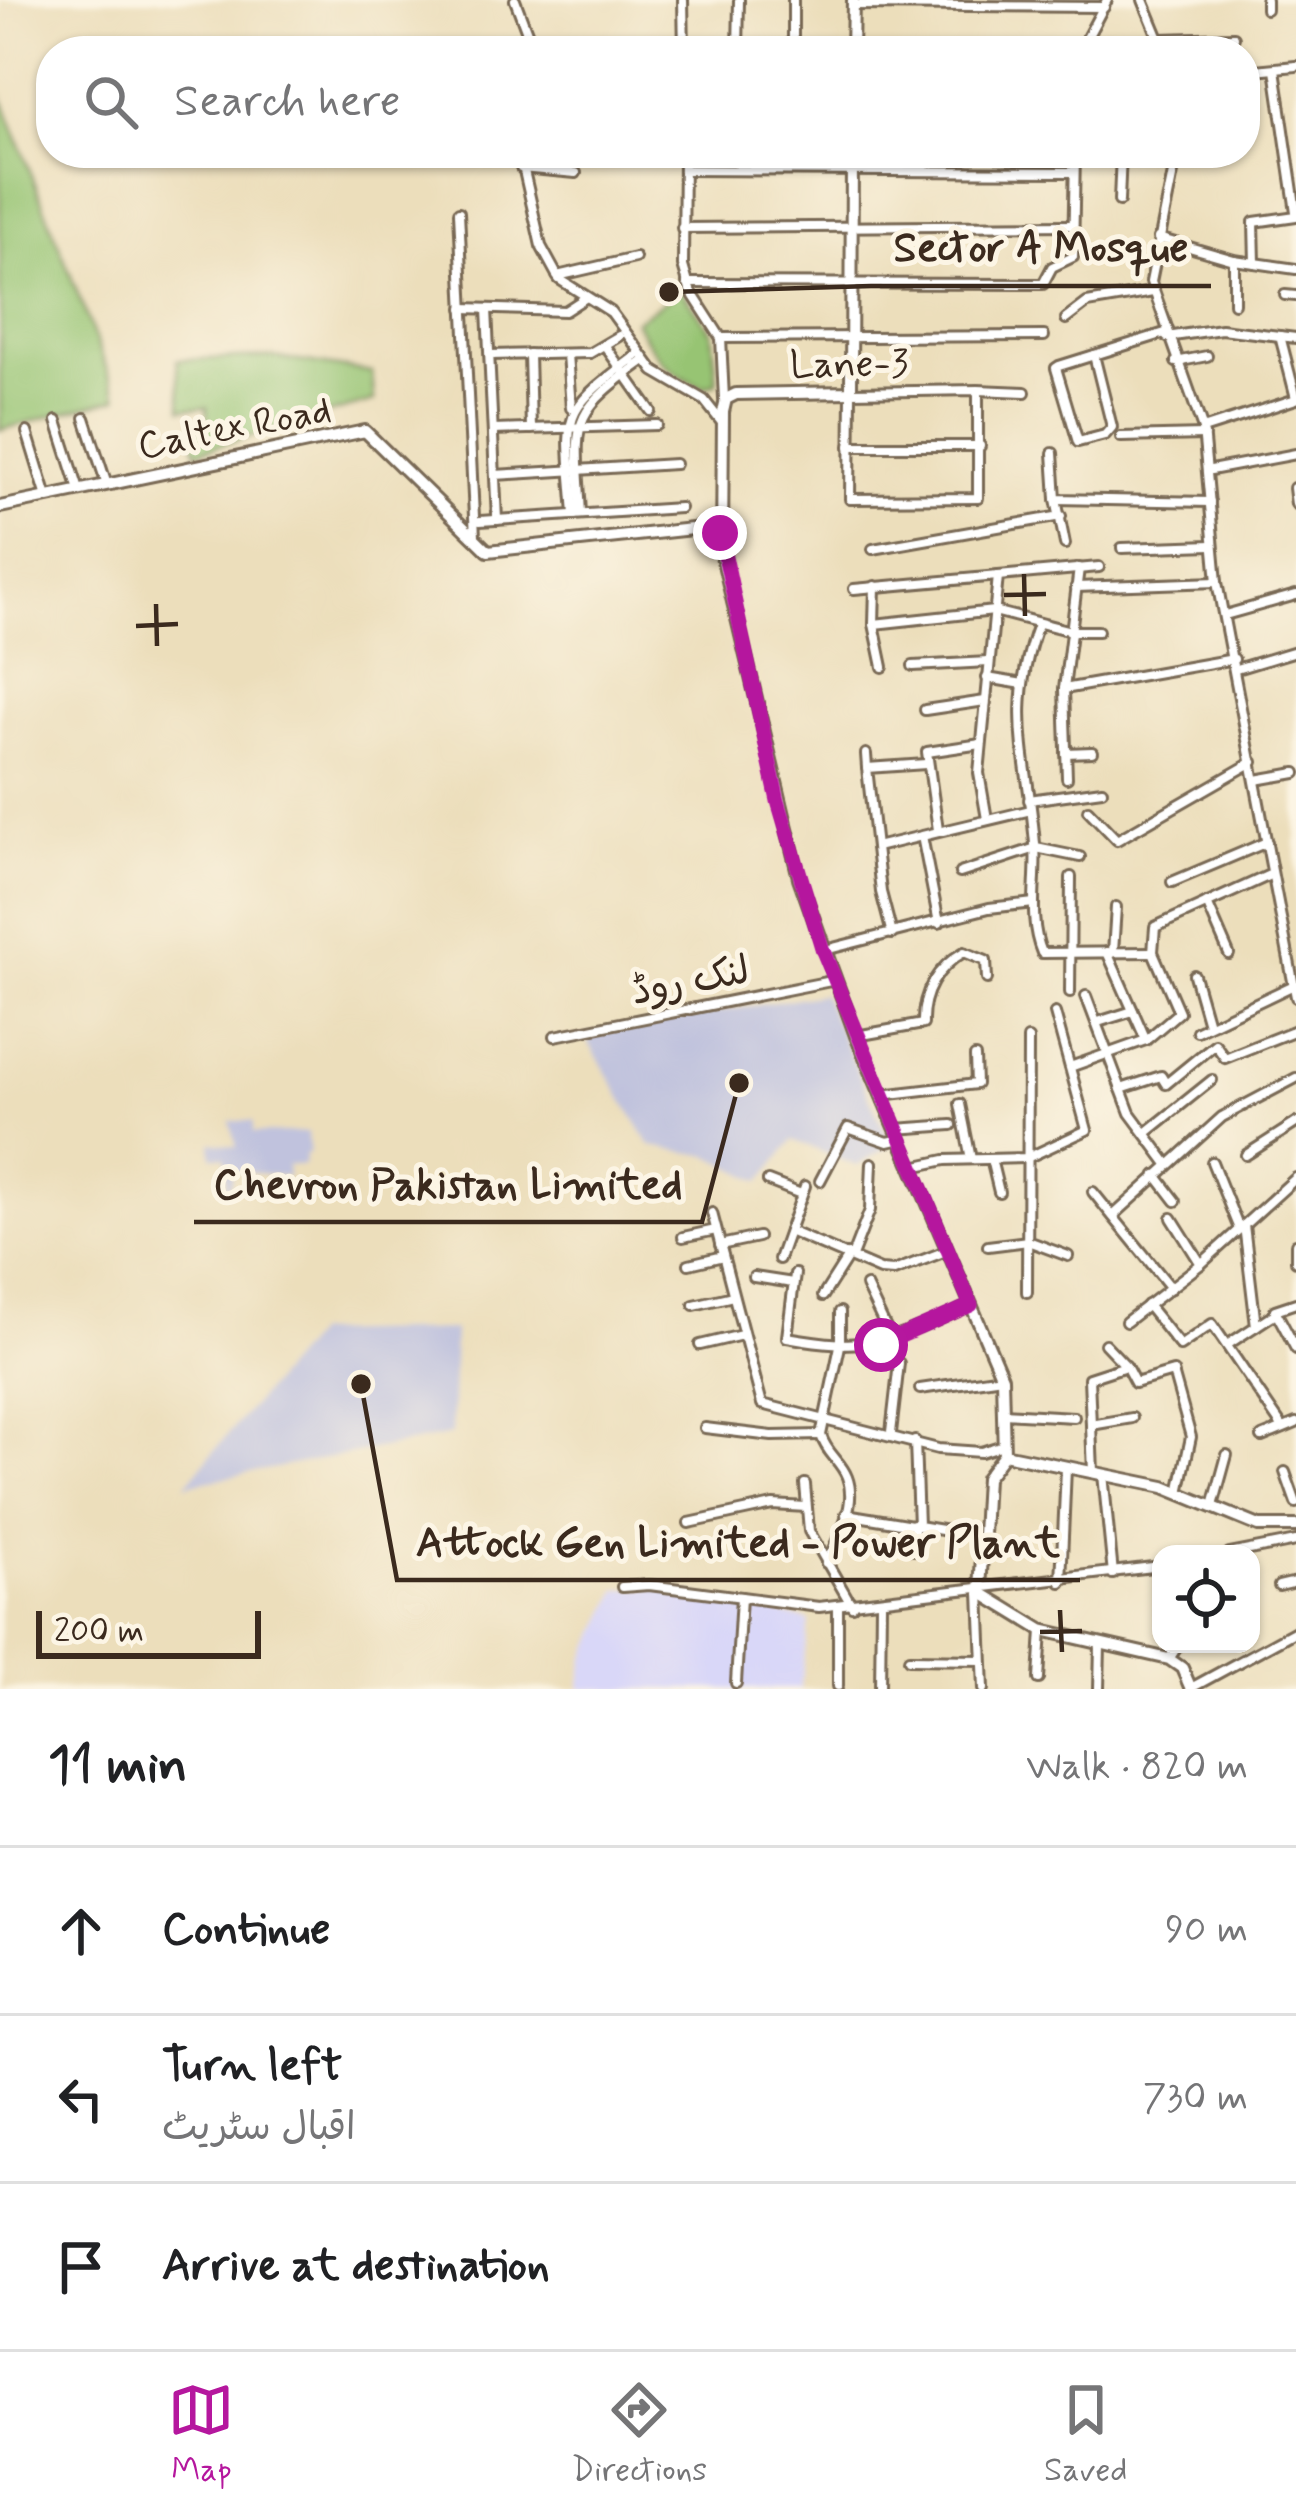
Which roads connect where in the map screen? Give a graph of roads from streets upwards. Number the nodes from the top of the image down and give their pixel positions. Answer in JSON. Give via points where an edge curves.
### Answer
{"nodes":[{"id":1,"x":514,"y":0,"type":"edge"},
{"id":2,"x":683,"y":0,"type":"edge"},
{"id":3,"x":739,"y":0,"type":"edge"},
{"id":4,"x":793,"y":0,"type":"edge"},
{"id":5,"x":1143,"y":0,"type":"edge"},
{"id":6,"x":853,"y":2,"type":"edge"},
{"id":7,"x":912,"y":2,"type":"edge"},
{"id":8,"x":968,"y":2,"type":"edge"},
{"id":9,"x":1021,"y":2,"type":"edge"},
{"id":10,"x":1106,"y":4,"type":"edge"},
{"id":11,"x":528,"y":36,"type":"edge"},
{"id":12,"x":683,"y":36,"type":"edge"},
{"id":13,"x":738,"y":36,"type":"edge"},
{"id":14,"x":793,"y":36,"type":"edge"},
{"id":15,"x":852,"y":36,"type":"edge"},
{"id":16,"x":1088,"y":36,"type":"edge"},
{"id":17,"x":1158,"y":36,"type":"edge"},
{"id":18,"x":1296,"y":66,"type":"edge"},
{"id":19,"x":1275,"y":69,"type":"junction"},
{"id":20,"x":1260,"y":70,"type":"edge"},
{"id":21,"x":521,"y":168,"type":"joint"},
{"id":22,"x":852,"y":168,"type":"edge"},
{"id":23,"x":1074,"y":168,"type":"edge"},
{"id":24,"x":1120,"y":168,"type":"edge"},
{"id":25,"x":1174,"y":168,"type":"edge"},
{"id":26,"x":684,"y":170,"type":"joint"},
{"id":27,"x":1074,"y":172,"type":"junction"},
{"id":28,"x":576,"y":173,"type":"dead end"},
{"id":29,"x":852,"y":173,"type":"junction"},
{"id":30,"x":1119,"y":201,"type":"dead end"},
{"id":31,"x":459,"y":212,"type":"dead end"},
{"id":32,"x":1296,"y":214,"type":"edge"},
{"id":33,"x":1073,"y":224,"type":"junction"},
{"id":34,"x":852,"y":225,"type":"junction"},
{"id":35,"x":682,"y":228,"type":"junction"},
{"id":36,"x":1158,"y":238,"type":"junction"},
{"id":37,"x":635,"y":258,"type":"dead end"},
{"id":38,"x":1234,"y":260,"type":"junction"},
{"id":39,"x":1255,"y":263,"type":"junction"},
{"id":40,"x":1296,"y":269,"type":"edge"},
{"id":41,"x":557,"y":276,"type":"junction"},
{"id":42,"x":687,"y":283,"type":"junction"},
{"id":43,"x":851,"y":283,"type":"junction"},
{"id":44,"x":1153,"y":292,"type":"junction"},
{"id":45,"x":1285,"y":295,"type":"dead end"},
{"id":46,"x":1296,"y":296,"type":"edge"},
{"id":47,"x":585,"y":298,"type":"junction"},
{"id":48,"x":1234,"y":303,"type":"dead end"},
{"id":49,"x":463,"y":308,"type":"junction"},
{"id":50,"x":487,"y":309,"type":"junction"},
{"id":51,"x":1066,"y":319,"type":"dead end"},
{"id":52,"x":1166,"y":335,"type":"junction"},
{"id":53,"x":619,"y":336,"type":"dead end"},
{"id":54,"x":1043,"y":336,"type":"dead end"},
{"id":55,"x":1280,"y":336,"type":"junction"},
{"id":56,"x":721,"y":338,"type":"junction"},
{"id":57,"x":851,"y":338,"type":"junction"},
{"id":58,"x":1296,"y":338,"type":"edge"},
{"id":59,"x":605,"y":346,"type":"junction"},
{"id":60,"x":529,"y":354,"type":"junction"},
{"id":61,"x":567,"y":354,"type":"junction"},
{"id":62,"x":490,"y":355,"type":"junction"},
{"id":63,"x":1094,"y":355,"type":"junction"},
{"id":64,"x":643,"y":356,"type":"junction"},
{"id":65,"x":1207,"y":356,"type":"dead end"},
{"id":66,"x":1177,"y":362,"type":"junction"},
{"id":67,"x":622,"y":371,"type":"junction"},
{"id":68,"x":978,"y":390,"type":"junction"},
{"id":69,"x":851,"y":392,"type":"junction"},
{"id":70,"x":1025,"y":392,"type":"dead end"},
{"id":71,"x":1296,"y":398,"type":"edge"},
{"id":72,"x":724,"y":403,"type":"junction"},
{"id":73,"x":651,"y":411,"type":"dead end"},
{"id":74,"x":572,"y":416,"type":"junction"},
{"id":75,"x":85,"y":418,"type":"dead end"},
{"id":76,"x":57,"y":421,"type":"dead end"},
{"id":77,"x":657,"y":424,"type":"dead end"},
{"id":78,"x":723,"y":424,"type":"junction"},
{"id":79,"x":573,"y":427,"type":"junction"},
{"id":80,"x":531,"y":429,"type":"junction"},
{"id":81,"x":494,"y":430,"type":"junction"},
{"id":82,"x":27,"y":432,"type":"dead end"},
{"id":83,"x":1203,"y":432,"type":"junction"},
{"id":84,"x":1121,"y":437,"type":"dead end"},
{"id":85,"x":850,"y":446,"type":"junction"},
{"id":86,"x":980,"y":446,"type":"junction"},
{"id":87,"x":1052,"y":453,"type":"dead end"},
{"id":88,"x":1296,"y":454,"type":"edge"},
{"id":89,"x":675,"y":464,"type":"dead end"},
{"id":90,"x":575,"y":469,"type":"junction"},
{"id":91,"x":1210,"y":470,"type":"junction"},
{"id":92,"x":495,"y":475,"type":"junction"},
{"id":93,"x":106,"y":482,"type":"junction"},
{"id":94,"x":79,"y":487,"type":"junction"},
{"id":95,"x":1294,"y":488,"type":"edge"},
{"id":96,"x":46,"y":494,"type":"junction"},
{"id":97,"x":1056,"y":499,"type":"junction"},
{"id":98,"x":1210,"y":502,"type":"junction"},
{"id":99,"x":1296,"y":505,"type":"edge"},
{"id":100,"x":0,"y":507,"type":"edge"},
{"id":101,"x":680,"y":508,"type":"dead end"},
{"id":102,"x":577,"y":514,"type":"junction"},
{"id":103,"x":1061,"y":516,"type":"junction"},
{"id":104,"x":497,"y":520,"type":"junction"},
{"id":105,"x":480,"y":521,"type":"dead end"},
{"id":106,"x":720,"y":526,"type":"junction"},
{"id":107,"x":475,"y":538,"type":"junction"},
{"id":108,"x":1065,"y":544,"type":"dead end"},
{"id":109,"x":1212,"y":545,"type":"junction"},
{"id":110,"x":1121,"y":548,"type":"dead end"},
{"id":111,"x":873,"y":549,"type":"dead end"},
{"id":112,"x":1100,"y":567,"type":"dead end"},
{"id":113,"x":1078,"y":568,"type":"junction"},
{"id":114,"x":998,"y":575,"type":"junction"},
{"id":115,"x":1217,"y":582,"type":"junction"},
{"id":116,"x":874,"y":586,"type":"junction"},
{"id":117,"x":1076,"y":586,"type":"junction"},
{"id":118,"x":854,"y":590,"type":"dead end"},
{"id":119,"x":1296,"y":595,"type":"edge"},
{"id":120,"x":994,"y":611,"type":"junction"},
{"id":121,"x":1225,"y":615,"type":"junction"},
{"id":122,"x":874,"y":624,"type":"junction"},
{"id":123,"x":1038,"y":624,"type":"junction"},
{"id":124,"x":1071,"y":631,"type":"junction"},
{"id":125,"x":1098,"y":631,"type":"dead end"},
{"id":126,"x":1296,"y":652,"type":"edge"},
{"id":127,"x":988,"y":662,"type":"junction"},
{"id":128,"x":1235,"y":664,"type":"junction"},
{"id":129,"x":914,"y":666,"type":"dead end"},
{"id":130,"x":883,"y":667,"type":"dead end"},
{"id":131,"x":987,"y":678,"type":"junction"},
{"id":132,"x":1023,"y":684,"type":"junction"},
{"id":133,"x":1064,"y":689,"type":"junction"},
{"id":134,"x":985,"y":701,"type":"junction"},
{"id":135,"x":925,"y":710,"type":"dead end"},
{"id":136,"x":981,"y":745,"type":"junction"},
{"id":137,"x":1092,"y":752,"type":"dead end"},
{"id":138,"x":1066,"y":753,"type":"junction"},
{"id":139,"x":866,"y":754,"type":"dead end"},
{"id":140,"x":1252,"y":762,"type":"junction"},
{"id":141,"x":926,"y":764,"type":"junction"},
{"id":142,"x":867,"y":768,"type":"junction"},
{"id":143,"x":1296,"y":773,"type":"edge"},
{"id":144,"x":1067,"y":778,"type":"dead end"},
{"id":145,"x":1256,"y":780,"type":"junction"},
{"id":146,"x":1102,"y":790,"type":"dead end"},
{"id":147,"x":1030,"y":805,"type":"junction"},
{"id":148,"x":1088,"y":810,"type":"dead end"},
{"id":149,"x":988,"y":819,"type":"junction"},
{"id":150,"x":938,"y":830,"type":"junction"},
{"id":151,"x":922,"y":836,"type":"junction"},
{"id":152,"x":1268,"y":842,"type":"junction"},
{"id":153,"x":876,"y":847,"type":"junction"},
{"id":154,"x":1036,"y":848,"type":"junction"},
{"id":155,"x":1080,"y":857,"type":"dead end"},
{"id":156,"x":959,"y":873,"type":"dead end"},
{"id":157,"x":1272,"y":874,"type":"junction"},
{"id":158,"x":1071,"y":877,"type":"dead end"},
{"id":159,"x":1172,"y":882,"type":"dead end"},
{"id":160,"x":1034,"y":903,"type":"junction"},
{"id":161,"x":1207,"y":903,"type":"junction"},
{"id":162,"x":1116,"y":908,"type":"dead end"},
{"id":163,"x":939,"y":923,"type":"junction"},
{"id":164,"x":892,"y":934,"type":"junction"},
{"id":165,"x":823,"y":951,"type":"junction"},
{"id":166,"x":1110,"y":952,"type":"junction"},
{"id":167,"x":1153,"y":952,"type":"junction"},
{"id":168,"x":1069,"y":953,"type":"junction"},
{"id":169,"x":1229,"y":954,"type":"dead end"},
{"id":170,"x":1293,"y":958,"type":"edge"},
{"id":171,"x":1194,"y":975,"type":"dead end"},
{"id":172,"x":987,"y":979,"type":"dead end"},
{"id":173,"x":836,"y":980,"type":"junction"},
{"id":174,"x":1295,"y":990,"type":"edge"},
{"id":175,"x":1070,"y":992,"type":"dead end"},
{"id":176,"x":1086,"y":996,"type":"dead end"},
{"id":177,"x":1133,"y":1011,"type":"junction"},
{"id":178,"x":1055,"y":1013,"type":"dead end"},
{"id":179,"x":1098,"y":1022,"type":"junction"},
{"id":180,"x":1208,"y":1024,"type":"junction"},
{"id":181,"x":1296,"y":1030,"type":"edge"},
{"id":182,"x":1197,"y":1031,"type":"dead end"},
{"id":183,"x":555,"y":1036,"type":"dead end"},
{"id":184,"x":856,"y":1036,"type":"junction"},
{"id":185,"x":1028,"y":1040,"type":"dead end"},
{"id":186,"x":1146,"y":1040,"type":"junction"},
{"id":187,"x":1109,"y":1053,"type":"junction"},
{"id":188,"x":975,"y":1057,"type":"dead end"},
{"id":189,"x":1070,"y":1067,"type":"junction"},
{"id":190,"x":1296,"y":1078,"type":"edge"},
{"id":191,"x":1212,"y":1080,"type":"dead end"},
{"id":192,"x":1121,"y":1090,"type":"junction"},
{"id":193,"x":881,"y":1095,"type":"junction"},
{"id":194,"x":960,"y":1104,"type":"dead end"},
{"id":195,"x":1296,"y":1123,"type":"edge"},
{"id":196,"x":952,"y":1125,"type":"dead end"},
{"id":197,"x":1146,"y":1132,"type":"junction"},
{"id":198,"x":898,"y":1134,"type":"junction"},
{"id":199,"x":1246,"y":1155,"type":"dead end"},
{"id":200,"x":1028,"y":1158,"type":"junction"},
{"id":201,"x":970,"y":1159,"type":"junction"},
{"id":202,"x":991,"y":1159,"type":"junction"},
{"id":203,"x":1212,"y":1162,"type":"dead end"},
{"id":204,"x":872,"y":1163,"type":"dead end"},
{"id":205,"x":1168,"y":1164,"type":"junction"},
{"id":206,"x":913,"y":1167,"type":"junction"},
{"id":207,"x":1156,"y":1175,"type":"junction"},
{"id":208,"x":768,"y":1181,"type":"dead end"},
{"id":209,"x":820,"y":1181,"type":"dead end"},
{"id":210,"x":1295,"y":1182,"type":"edge"},
{"id":211,"x":999,"y":1192,"type":"dead end"},
{"id":212,"x":1094,"y":1192,"type":"dead end"},
{"id":213,"x":1176,"y":1201,"type":"dead end"},
{"id":214,"x":712,"y":1213,"type":"dead end"},
{"id":215,"x":1113,"y":1216,"type":"junction"},
{"id":216,"x":1172,"y":1218,"type":"dead end"},
{"id":217,"x":1241,"y":1226,"type":"junction"},
{"id":218,"x":716,"y":1230,"type":"junction"},
{"id":219,"x":789,"y":1231,"type":"junction"},
{"id":220,"x":683,"y":1237,"type":"dead end"},
{"id":221,"x":758,"y":1237,"type":"dead end"},
{"id":222,"x":1028,"y":1241,"type":"junction"},
{"id":223,"x":1296,"y":1244,"type":"edge"},
{"id":224,"x":988,"y":1246,"type":"dead end"},
{"id":225,"x":721,"y":1250,"type":"junction"},
{"id":226,"x":946,"y":1252,"type":"junction"},
{"id":227,"x":850,"y":1256,"type":"junction"},
{"id":228,"x":1068,"y":1256,"type":"dead end"},
{"id":229,"x":779,"y":1259,"type":"dead end"},
{"id":230,"x":1296,"y":1261,"type":"edge"},
{"id":231,"x":689,"y":1264,"type":"dead end"},
{"id":232,"x":1201,"y":1264,"type":"junction"},
{"id":233,"x":754,"y":1277,"type":"dead end"},
{"id":234,"x":866,"y":1286,"type":"dead end"},
{"id":235,"x":1171,"y":1288,"type":"junction"},
{"id":236,"x":1027,"y":1292,"type":"dead end"},
{"id":237,"x":733,"y":1296,"type":"junction"},
{"id":238,"x":823,"y":1296,"type":"dead end"},
{"id":239,"x":1296,"y":1303,"type":"edge"},
{"id":240,"x":694,"y":1305,"type":"dead end"},
{"id":241,"x":971,"y":1305,"type":"junction"},
{"id":242,"x":1147,"y":1306,"type":"junction"},
{"id":243,"x":840,"y":1312,"type":"dead end"},
{"id":244,"x":1276,"y":1313,"type":"junction"},
{"id":245,"x":1126,"y":1322,"type":"dead end"},
{"id":246,"x":1256,"y":1326,"type":"junction"},
{"id":247,"x":742,"y":1335,"type":"junction"},
{"id":248,"x":892,"y":1341,"type":"junction"},
{"id":249,"x":1105,"y":1344,"type":"dead end"},
{"id":250,"x":700,"y":1346,"type":"dead end"},
{"id":251,"x":840,"y":1346,"type":"junction"},
{"id":252,"x":1227,"y":1346,"type":"junction"},
{"id":253,"x":1296,"y":1348,"type":"edge"},
{"id":254,"x":898,"y":1363,"type":"dead end"},
{"id":255,"x":1126,"y":1366,"type":"junction"},
{"id":256,"x":1002,"y":1377,"type":"junction"},
{"id":257,"x":920,"y":1389,"type":"dead end"},
{"id":258,"x":1003,"y":1413,"type":"junction"},
{"id":259,"x":1074,"y":1417,"type":"dead end"},
{"id":260,"x":1132,"y":1418,"type":"dead end"},
{"id":261,"x":825,"y":1422,"type":"junction"},
{"id":262,"x":1296,"y":1423,"type":"edge"},
{"id":263,"x":1091,"y":1424,"type":"junction"},
{"id":264,"x":705,"y":1428,"type":"dead end"},
{"id":265,"x":1282,"y":1428,"type":"junction"},
{"id":266,"x":891,"y":1433,"type":"junction"},
{"id":267,"x":821,"y":1435,"type":"junction"},
{"id":268,"x":1262,"y":1437,"type":"dead end"},
{"id":269,"x":915,"y":1441,"type":"junction"},
{"id":270,"x":1002,"y":1450,"type":"junction"},
{"id":271,"x":1226,"y":1455,"type":"dead end"},
{"id":272,"x":1066,"y":1468,"type":"junction"},
{"id":273,"x":1285,"y":1472,"type":"dead end"},
{"id":274,"x":1098,"y":1473,"type":"junction"},
{"id":275,"x":805,"y":1484,"type":"dead end"},
{"id":276,"x":1180,"y":1493,"type":"junction"},
{"id":277,"x":1296,"y":1503,"type":"edge"},
{"id":278,"x":1213,"y":1506,"type":"junction"},
{"id":279,"x":806,"y":1507,"type":"junction"},
{"id":280,"x":846,"y":1514,"type":"junction"},
{"id":281,"x":689,"y":1522,"type":"dead end"},
{"id":282,"x":916,"y":1525,"type":"junction"},
{"id":283,"x":1296,"y":1526,"type":"edge"},
{"id":284,"x":954,"y":1532,"type":"dead end"},
{"id":285,"x":1296,"y":1541,"type":"edge"},
{"id":286,"x":1260,"y":1548,"type":"edge"},
{"id":287,"x":914,"y":1550,"type":"dead end"},
{"id":288,"x":826,"y":1563,"type":"junction"},
{"id":289,"x":1152,"y":1568,"type":"edge"},
{"id":290,"x":1113,"y":1574,"type":"junction"},
{"id":291,"x":1060,"y":1582,"type":"junction"},
{"id":292,"x":1296,"y":1582,"type":"edge"},
{"id":293,"x":1279,"y":1586,"type":"dead end"},
{"id":294,"x":622,"y":1587,"type":"dead end"},
{"id":295,"x":980,"y":1592,"type":"junction"},
{"id":296,"x":741,"y":1597,"type":"junction"},
{"id":297,"x":880,"y":1604,"type":"junction"},
{"id":298,"x":838,"y":1606,"type":"junction"},
{"id":299,"x":852,"y":1606,"type":"junction"},
{"id":300,"x":1042,"y":1630,"type":"junction"},
{"id":301,"x":1296,"y":1631,"type":"edge"},
{"id":302,"x":1100,"y":1645,"type":"junction"},
{"id":303,"x":1173,"y":1653,"type":"edge"},
{"id":304,"x":909,"y":1659,"type":"dead end"},
{"id":305,"x":1169,"y":1659,"type":"junction"},
{"id":306,"x":982,"y":1660,"type":"junction"},
{"id":307,"x":1039,"y":1678,"type":"dead end"},
{"id":308,"x":736,"y":1683,"type":"dead end"},
{"id":309,"x":838,"y":1686,"type":"dead end"},
{"id":310,"x":880,"y":1689,"type":"edge"},
{"id":311,"x":984,"y":1689,"type":"edge"},
{"id":312,"x":1099,"y":1689,"type":"edge"},
{"id":313,"x":1191,"y":1689,"type":"edge"}],
"edges":[{"from":1,"to":11,"type":"street"},
{"from":2,"to":12,"type":"street"},
{"from":3,"to":13,"type":"street"},
{"from":4,"to":14,"type":"street"},
{"from":5,"to":17,"type":"street"},
{"from":6,"to":7,"type":"street"},
{"from":6,"to":15,"type":"street"},
{"from":7,"to":8,"type":"street"},
{"from":8,"to":9,"type":"street"},
{"from":9,"to":10,"type":"street"},
{"from":10,"to":16,"type":"street"},
{"from":18,"to":19,"type":"street"},
{"from":19,"to":20,"type":"street"},
{"from":19,"to":32,"type":"street"},
{"from":21,"to":28,"type":"street"},
{"from":21,"to":41,"type":"street","via":[[541,247]]},
{"from":22,"to":29,"type":"street"},
{"from":23,"to":27,"type":"street"},
{"from":24,"to":30,"type":"street"},
{"from":25,"to":36,"type":"street"},
{"from":26,"to":29,"type":"street"},
{"from":26,"to":35,"type":"street"},
{"from":27,"to":29,"type":"street"},
{"from":27,"to":33,"type":"street"},
{"from":29,"to":34,"type":"street"},
{"from":31,"to":49,"type":"street"},
{"from":32,"to":39,"type":"street","via":[[1254,222]]},
{"from":33,"to":34,"type":"street"},
{"from":33,"to":43,"type":"street","via":[[1073,257],[1052,267],[1043,284]]},
{"from":34,"to":35,"type":"street"},
{"from":34,"to":43,"type":"street"},
{"from":35,"to":42,"type":"street"},
{"from":36,"to":38,"type":"street"},
{"from":36,"to":44,"type":"street"},
{"from":37,"to":41,"type":"street"},
{"from":38,"to":39,"type":"street"},
{"from":38,"to":48,"type":"street"},
{"from":39,"to":40,"type":"street"},
{"from":41,"to":47,"type":"street"},
{"from":42,"to":43,"type":"street"},
{"from":42,"to":56,"type":"street"},
{"from":43,"to":57,"type":"street"},
{"from":44,"to":51,"type":"street","via":[[1087,303]]},
{"from":44,"to":52,"type":"street"},
{"from":45,"to":46,"type":"street"},
{"from":47,"to":50,"type":"street","via":[[566,311]]},
{"from":47,"to":64,"type":"street","via":[[610,312]]},
{"from":49,"to":50,"type":"street"},
{"from":49,"to":107,"type":"street"},
{"from":50,"to":62,"type":"street"},
{"from":52,"to":55,"type":"street","via":[[1221,329]]},
{"from":52,"to":63,"type":"street"},
{"from":52,"to":66,"type":"street"},
{"from":53,"to":59,"type":"street"},
{"from":54,"to":57,"type":"street"},
{"from":55,"to":58,"type":"street"},
{"from":55,"to":71,"type":"street"},
{"from":56,"to":57,"type":"street"},
{"from":56,"to":72,"type":"street"},
{"from":57,"to":69,"type":"street"},
{"from":59,"to":61,"type":"street"},
{"from":59,"to":67,"type":"street"},
{"from":60,"to":61,"type":"street"},
{"from":60,"to":62,"type":"street"},
{"from":60,"to":80,"type":"street"},
{"from":61,"to":74,"type":"street"},
{"from":62,"to":81,"type":"street"},
{"from":63,"to":63,"type":"street","via":[[1056,368],[1078,442],[1112,427]]},
{"from":64,"to":67,"type":"street"},
{"from":64,"to":78,"type":"street"},
{"from":65,"to":66,"type":"street"},
{"from":66,"to":83,"type":"street"},
{"from":67,"to":73,"type":"street"},
{"from":67,"to":74,"type":"street","via":[[579,399]]},
{"from":67,"to":79,"type":"street"},
{"from":68,"to":69,"type":"street","name":"Lane-3"},
{"from":68,"to":70,"type":"street","name":"Lane-3"},
{"from":68,"to":86,"type":"street"},
{"from":69,"to":72,"type":"street","name":"Lane-3","via":[[736,394]]},
{"from":69,"to":85,"type":"street"},
{"from":71,"to":83,"type":"street"},
{"from":72,"to":78,"type":"street"},
{"from":74,"to":79,"type":"street"},
{"from":75,"to":93,"type":"street"},
{"from":76,"to":94,"type":"street"},
{"from":77,"to":79,"type":"street"},
{"from":78,"to":106,"type":"street"},
{"from":79,"to":80,"type":"street"},
{"from":79,"to":90,"type":"street"},
{"from":80,"to":81,"type":"street"},
{"from":81,"to":92,"type":"street"},
{"from":82,"to":96,"type":"street"},
{"from":83,"to":84,"type":"street"},
{"from":83,"to":91,"type":"street"},
{"from":85,"to":86,"type":"street"},
{"from":85,"to":86,"type":"street","via":[[850,499],[971,499],[980,493]]},
{"from":87,"to":97,"type":"street"},
{"from":88,"to":91,"type":"street"},
{"from":89,"to":90,"type":"street"},
{"from":90,"to":92,"type":"street"},
{"from":90,"to":102,"type":"street"},
{"from":91,"to":98,"type":"street"},
{"from":92,"to":104,"type":"street"},
{"from":93,"to":94,"type":"street","name":"Caltex Road"},
{"from":93,"to":107,"type":"street","name":"Caltex Road","via":[[365,431]]},
{"from":94,"to":96,"type":"street","name":"Caltex Road"},
{"from":95,"to":99,"type":"street"},
{"from":96,"to":100,"type":"street","name":"Caltex Road"},
{"from":97,"to":98,"type":"street"},
{"from":97,"to":103,"type":"street"},
{"from":98,"to":109,"type":"street"},
{"from":101,"to":102,"type":"street"},
{"from":102,"to":104,"type":"street"},
{"from":103,"to":108,"type":"street"},
{"from":103,"to":111,"type":"street"},
{"from":104,"to":105,"type":"street"},
{"from":106,"to":107,"type":"street","via":[[488,551]]},
{"from":106,"to":165,"type":"street","via":[[778,801]]},
{"from":109,"to":110,"type":"street"},
{"from":109,"to":115,"type":"street"},
{"from":112,"to":113,"type":"street"},
{"from":113,"to":114,"type":"street"},
{"from":113,"to":117,"type":"street"},
{"from":114,"to":116,"type":"street"},
{"from":114,"to":120,"type":"street"},
{"from":115,"to":117,"type":"street"},
{"from":115,"to":121,"type":"street"},
{"from":116,"to":118,"type":"street"},
{"from":116,"to":122,"type":"street"},
{"from":117,"to":124,"type":"street"},
{"from":119,"to":121,"type":"street"},
{"from":120,"to":122,"type":"street"},
{"from":120,"to":123,"type":"street"},
{"from":120,"to":127,"type":"street"},
{"from":121,"to":128,"type":"street"},
{"from":122,"to":130,"type":"street"},
{"from":123,"to":124,"type":"street"},
{"from":123,"to":132,"type":"street"},
{"from":124,"to":125,"type":"street"},
{"from":124,"to":133,"type":"street"},
{"from":126,"to":128,"type":"street"},
{"from":127,"to":129,"type":"street"},
{"from":127,"to":131,"type":"street"},
{"from":128,"to":133,"type":"street"},
{"from":128,"to":140,"type":"street"},
{"from":131,"to":132,"type":"street"},
{"from":131,"to":134,"type":"street"},
{"from":132,"to":147,"type":"street","via":[[1017,728]]},
{"from":133,"to":138,"type":"street"},
{"from":134,"to":135,"type":"street"},
{"from":134,"to":136,"type":"street"},
{"from":136,"to":141,"type":"street","via":[[927,752]]},
{"from":136,"to":149,"type":"street"},
{"from":137,"to":138,"type":"street"},
{"from":138,"to":144,"type":"street"},
{"from":139,"to":142,"type":"street"},
{"from":140,"to":145,"type":"street"},
{"from":140,"to":148,"type":"street","via":[[1117,840]]},
{"from":141,"to":142,"type":"street"},
{"from":141,"to":150,"type":"street"},
{"from":142,"to":153,"type":"street"},
{"from":143,"to":145,"type":"street"},
{"from":145,"to":152,"type":"street"},
{"from":146,"to":147,"type":"street"},
{"from":147,"to":149,"type":"street"},
{"from":147,"to":154,"type":"street"},
{"from":149,"to":150,"type":"street"},
{"from":150,"to":151,"type":"street"},
{"from":151,"to":153,"type":"street"},
{"from":151,"to":163,"type":"street"},
{"from":152,"to":157,"type":"street"},
{"from":152,"to":159,"type":"street"},
{"from":153,"to":164,"type":"street"},
{"from":154,"to":155,"type":"street"},
{"from":154,"to":156,"type":"street"},
{"from":154,"to":160,"type":"street"},
{"from":157,"to":161,"type":"street"},
{"from":157,"to":170,"type":"street"},
{"from":158,"to":168,"type":"street"},
{"from":160,"to":163,"type":"street"},
{"from":160,"to":168,"type":"street","via":[[1042,953]]},
{"from":161,"to":167,"type":"street","via":[[1155,927]]},
{"from":161,"to":169,"type":"street"},
{"from":162,"to":166,"type":"street"},
{"from":163,"to":164,"type":"street"},
{"from":164,"to":165,"type":"street"},
{"from":165,"to":173,"type":"street"},
{"from":166,"to":167,"type":"street"},
{"from":166,"to":168,"type":"street"},
{"from":166,"to":177,"type":"street"},
{"from":167,"to":186,"type":"street","via":[[1179,1012]]},
{"from":168,"to":175,"type":"street"},
{"from":170,"to":174,"type":"street"},
{"from":171,"to":180,"type":"street"},
{"from":172,"to":184,"type":"street","via":[[986,961],[964,952],[945,962],[922,1002],[923,1024]]},
{"from":173,"to":183,"type":"street","name":"لنک روڈ"},
{"from":173,"to":184,"type":"street"},
{"from":174,"to":180,"type":"street"},
{"from":176,"to":179,"type":"street"},
{"from":177,"to":179,"type":"street"},
{"from":177,"to":186,"type":"street"},
{"from":178,"to":189,"type":"street"},
{"from":179,"to":187,"type":"street"},
{"from":180,"to":182,"type":"street"},
{"from":181,"to":192,"type":"street","via":[[1225,1058],[1215,1044],[1166,1084],[1161,1076]]},
{"from":184,"to":193,"type":"street"},
{"from":185,"to":200,"type":"street"},
{"from":186,"to":187,"type":"street"},
{"from":187,"to":189,"type":"street"},
{"from":187,"to":192,"type":"street"},
{"from":188,"to":193,"type":"street","via":[[976,1084]]},
{"from":189,"to":200,"type":"street","via":[[1087,1130]]},
{"from":190,"to":205,"type":"street","via":[[1222,1117]]},
{"from":191,"to":197,"type":"street"},
{"from":192,"to":197,"type":"street"},
{"from":193,"to":198,"type":"street"},
{"from":194,"to":201,"type":"street"},
{"from":195,"to":199,"type":"street"},
{"from":196,"to":198,"type":"street"},
{"from":197,"to":205,"type":"street"},
{"from":198,"to":206,"type":"street"},
{"from":198,"to":209,"type":"street","via":[[888,1142],[848,1128]]},
{"from":200,"to":202,"type":"street"},
{"from":200,"to":222,"type":"street"},
{"from":201,"to":202,"type":"street"},
{"from":201,"to":206,"type":"street"},
{"from":202,"to":211,"type":"street"},
{"from":203,"to":217,"type":"street"},
{"from":204,"to":227,"type":"street","via":[[870,1210]]},
{"from":205,"to":207,"type":"street"},
{"from":206,"to":226,"type":"street"},
{"from":207,"to":213,"type":"street"},
{"from":207,"to":215,"type":"street"},
{"from":208,"to":219,"type":"street","via":[[803,1190]]},
{"from":210,"to":217,"type":"street"},
{"from":212,"to":215,"type":"street"},
{"from":214,"to":218,"type":"street"},
{"from":215,"to":235,"type":"street"},
{"from":216,"to":232,"type":"street"},
{"from":217,"to":232,"type":"street"},
{"from":217,"to":246,"type":"street"},
{"from":218,"to":220,"type":"street"},
{"from":218,"to":225,"type":"street"},
{"from":219,"to":227,"type":"street"},
{"from":219,"to":229,"type":"street"},
{"from":221,"to":225,"type":"street"},
{"from":222,"to":224,"type":"street"},
{"from":222,"to":228,"type":"street"},
{"from":222,"to":236,"type":"street"},
{"from":223,"to":230,"type":"street"},
{"from":225,"to":231,"type":"street"},
{"from":225,"to":237,"type":"street"},
{"from":226,"to":227,"type":"street","via":[[894,1271]]},
{"from":226,"to":241,"type":"street"},
{"from":227,"to":238,"type":"street"},
{"from":232,"to":235,"type":"street"},
{"from":233,"to":251,"type":"street","via":[[794,1278],[787,1336]]},
{"from":234,"to":248,"type":"street"},
{"from":235,"to":242,"type":"street"},
{"from":237,"to":240,"type":"street"},
{"from":237,"to":247,"type":"street"},
{"from":239,"to":244,"type":"street"},
{"from":241,"to":248,"type":"street"},
{"from":241,"to":256,"type":"street"},
{"from":242,"to":245,"type":"street"},
{"from":242,"to":252,"type":"street","via":[[1177,1344],[1210,1323]]},
{"from":243,"to":251,"type":"street"},
{"from":244,"to":246,"type":"street"},
{"from":244,"to":253,"type":"street"},
{"from":246,"to":252,"type":"street"},
{"from":247,"to":250,"type":"street"},
{"from":247,"to":261,"type":"street","via":[[762,1404]]},
{"from":248,"to":251,"type":"street"},
{"from":249,"to":255,"type":"street"},
{"from":251,"to":261,"type":"street"},
{"from":252,"to":265,"type":"street"},
{"from":254,"to":266,"type":"street"},
{"from":255,"to":263,"type":"street","via":[[1089,1378]]},
{"from":255,"to":276,"type":"street","via":[[1135,1383],[1173,1372],[1191,1437]]},
{"from":256,"to":257,"type":"street"},
{"from":256,"to":258,"type":"street"},
{"from":258,"to":259,"type":"street"},
{"from":258,"to":270,"type":"street"},
{"from":260,"to":263,"type":"street"},
{"from":261,"to":266,"type":"street"},
{"from":261,"to":267,"type":"street"},
{"from":262,"to":265,"type":"street"},
{"from":263,"to":274,"type":"street"},
{"from":264,"to":267,"type":"street"},
{"from":265,"to":268,"type":"street"},
{"from":266,"to":269,"type":"street"},
{"from":267,"to":280,"type":"street","via":[[848,1478]]},
{"from":269,"to":270,"type":"street","via":[[960,1452]]},
{"from":269,"to":282,"type":"street"},
{"from":270,"to":272,"type":"street"},
{"from":270,"to":295,"type":"street","via":[[986,1478]]},
{"from":271,"to":278,"type":"street"},
{"from":272,"to":274,"type":"street"},
{"from":272,"to":291,"type":"street"},
{"from":273,"to":277,"type":"street"},
{"from":274,"to":276,"type":"street"},
{"from":274,"to":290,"type":"street"},
{"from":275,"to":279,"type":"street"},
{"from":276,"to":278,"type":"street"},
{"from":278,"to":283,"type":"street","via":[[1259,1526]]},
{"from":279,"to":281,"type":"street","via":[[773,1505]]},
{"from":279,"to":288,"type":"street"},
{"from":280,"to":282,"type":"street"},
{"from":280,"to":288,"type":"street"},
{"from":282,"to":284,"type":"street"},
{"from":282,"to":287,"type":"street"},
{"from":285,"to":286,"type":"street"},
{"from":288,"to":299,"type":"street"},
{"from":289,"to":290,"type":"street"},
{"from":290,"to":291,"type":"street"},
{"from":291,"to":295,"type":"street"},
{"from":292,"to":293,"type":"street"},
{"from":294,"to":296,"type":"street"},
{"from":295,"to":297,"type":"street"},
{"from":295,"to":300,"type":"street"},
{"from":295,"to":306,"type":"street"},
{"from":296,"to":298,"type":"street"},
{"from":296,"to":308,"type":"street"},
{"from":297,"to":299,"type":"street"},
{"from":297,"to":310,"type":"street"},
{"from":298,"to":299,"type":"street"},
{"from":298,"to":309,"type":"street"},
{"from":300,"to":302,"type":"street"},
{"from":300,"to":307,"type":"street"},
{"from":301,"to":313,"type":"street"},
{"from":302,"to":305,"type":"street"},
{"from":302,"to":312,"type":"street"},
{"from":303,"to":305,"type":"street"},
{"from":304,"to":306,"type":"street"},
{"from":305,"to":313,"type":"street"},
{"from":306,"to":311,"type":"street"}]}
